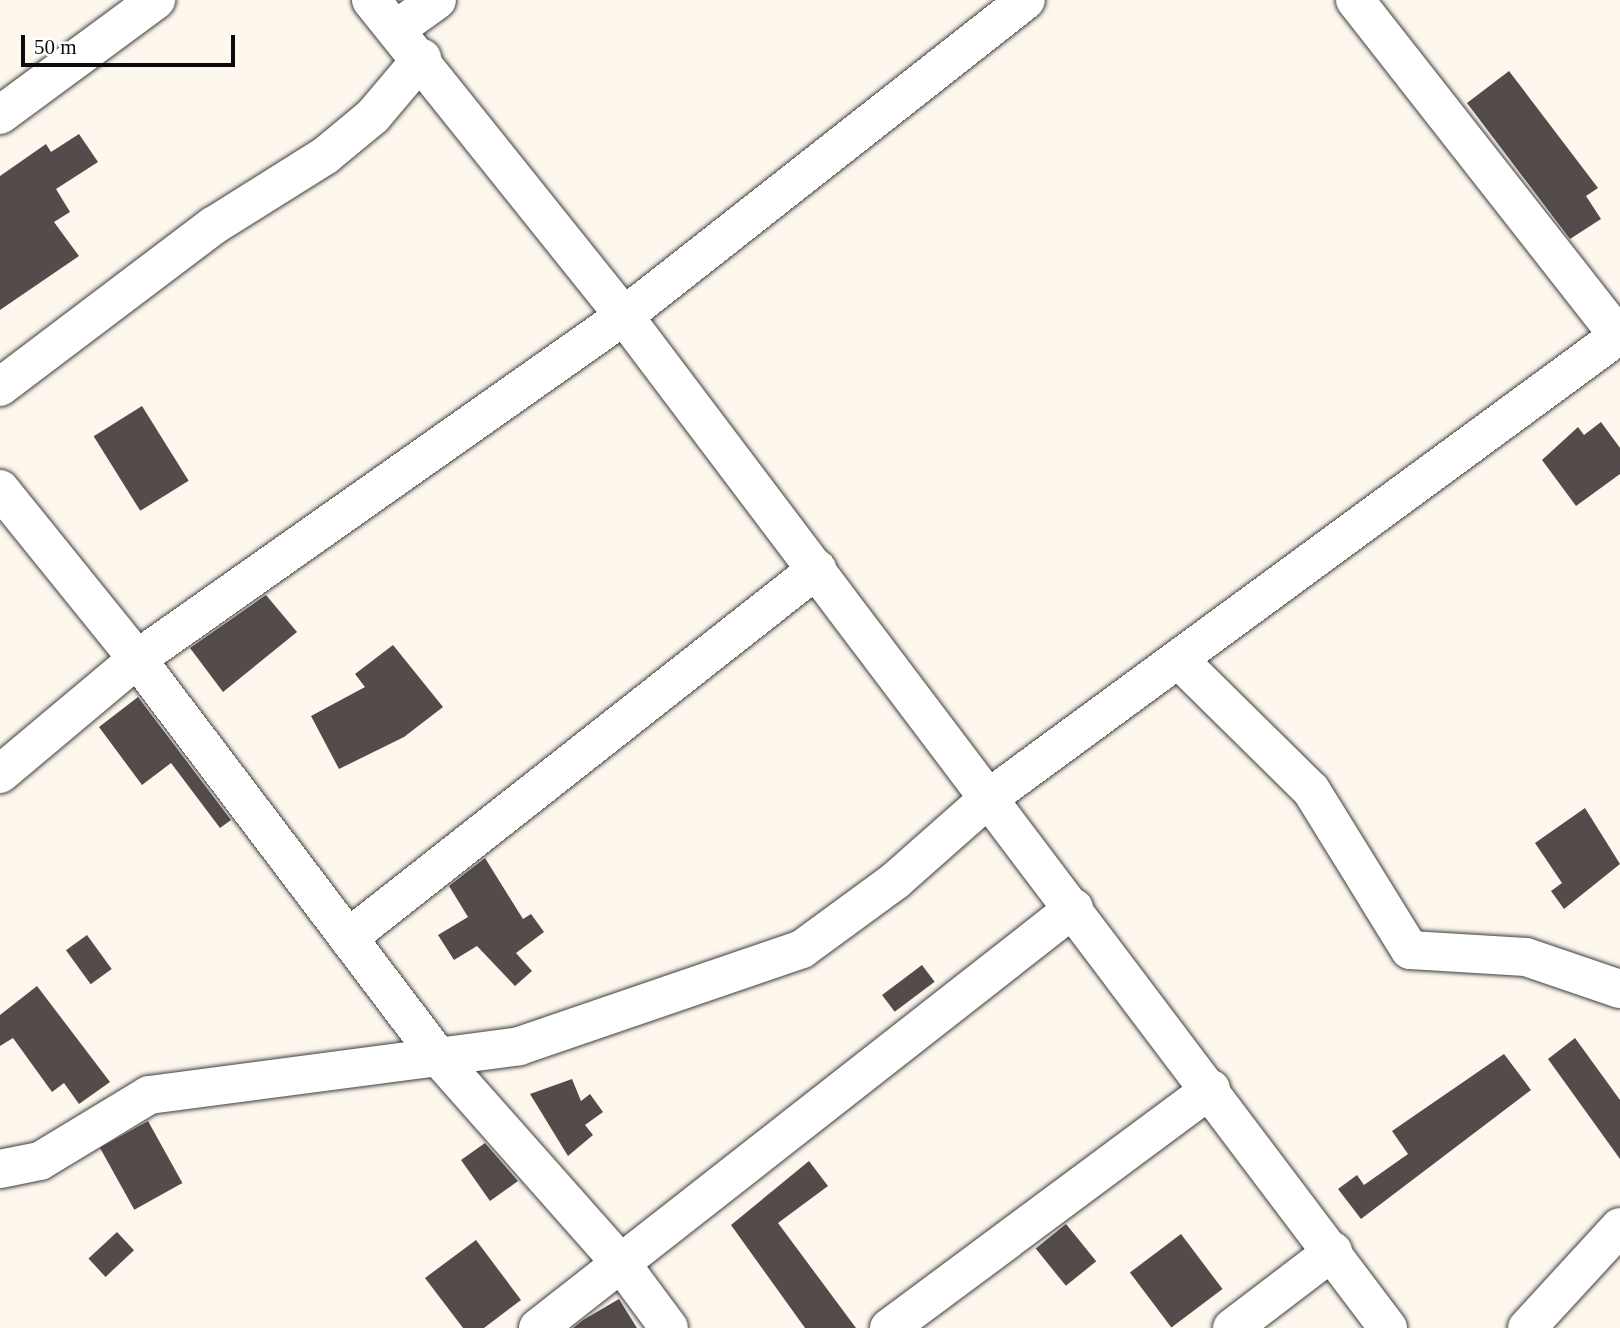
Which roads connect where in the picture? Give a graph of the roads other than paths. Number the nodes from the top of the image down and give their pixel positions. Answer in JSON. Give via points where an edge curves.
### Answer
{"nodes":[{"id":1,"x":156,"y":0,"type":"edge"},
{"id":2,"x":370,"y":0,"type":"edge"},
{"id":3,"x":437,"y":0,"type":"edge"},
{"id":4,"x":1026,"y":0,"type":"edge"},
{"id":5,"x":1355,"y":0,"type":"edge"},
{"id":6,"x":398,"y":28,"type":"junction"},
{"id":7,"x":422,"y":58,"type":"junction"},
{"id":8,"x":0,"y":115,"type":"edge"},
{"id":9,"x":625,"y":316,"type":"junction"},
{"id":10,"x":1619,"y":337,"type":"edge"},
{"id":11,"x":0,"y":387,"type":"edge"},
{"id":12,"x":0,"y":489,"type":"edge"},
{"id":13,"x":817,"y":569,"type":"junction"},
{"id":14,"x":137,"y":659,"type":"junction"},
{"id":15,"x":1181,"y":662,"type":"junction"},
{"id":16,"x":0,"y":774,"type":"edge"},
{"id":17,"x":990,"y":797,"type":"junction"},
{"id":18,"x":1074,"y":908,"type":"junction"},
{"id":19,"x":348,"y":938,"type":"junction"},
{"id":20,"x":1620,"y":989,"type":"edge"},
{"id":21,"x":440,"y":1059,"type":"junction"},
{"id":22,"x":1211,"y":1089,"type":"junction"},
{"id":23,"x":0,"y":1169,"type":"edge"},
{"id":24,"x":1620,"y":1227,"type":"edge"},
{"id":25,"x":1333,"y":1251,"type":"junction"},
{"id":26,"x":623,"y":1266,"type":"junction"},
{"id":27,"x":538,"y":1328,"type":"edge"},
{"id":28,"x":669,"y":1328,"type":"edge"},
{"id":29,"x":889,"y":1328,"type":"edge"},
{"id":30,"x":1231,"y":1328,"type":"edge"},
{"id":31,"x":1388,"y":1328,"type":"edge"},
{"id":32,"x":1527,"y":1328,"type":"edge"}],
"edges":[{"from":1,"to":8,"type":"street"},
{"from":2,"to":6,"type":"street"},
{"from":3,"to":6,"type":"street"},
{"from":4,"to":9,"type":"street"},
{"from":5,"to":10,"type":"street"},
{"from":6,"to":7,"type":"street"},
{"from":7,"to":9,"type":"street"},
{"from":7,"to":11,"type":"street","via":[[373,116],[326,155],[213,226]]},
{"from":9,"to":13,"type":"street"},
{"from":9,"to":14,"type":"street"},
{"from":10,"to":15,"type":"street"},
{"from":12,"to":14,"type":"street"},
{"from":13,"to":17,"type":"street"},
{"from":13,"to":19,"type":"street"},
{"from":14,"to":16,"type":"street"},
{"from":14,"to":19,"type":"street"},
{"from":15,"to":17,"type":"street"},
{"from":15,"to":20,"type":"street","via":[[1311,790],[1409,950],[1526,957]]},
{"from":17,"to":18,"type":"street"},
{"from":17,"to":21,"type":"street","via":[[895,881],[802,949],[698,980],[604,1021],[519,1046]]},
{"from":18,"to":22,"type":"street"},
{"from":18,"to":26,"type":"street"},
{"from":19,"to":21,"type":"street"},
{"from":21,"to":23,"type":"street","via":[[149,1095],[40,1161]]},
{"from":21,"to":26,"type":"street"},
{"from":22,"to":25,"type":"street"},
{"from":22,"to":29,"type":"street"},
{"from":24,"to":32,"type":"street"},
{"from":25,"to":30,"type":"street"},
{"from":25,"to":31,"type":"street"},
{"from":26,"to":27,"type":"street"},
{"from":26,"to":28,"type":"street"}]}
